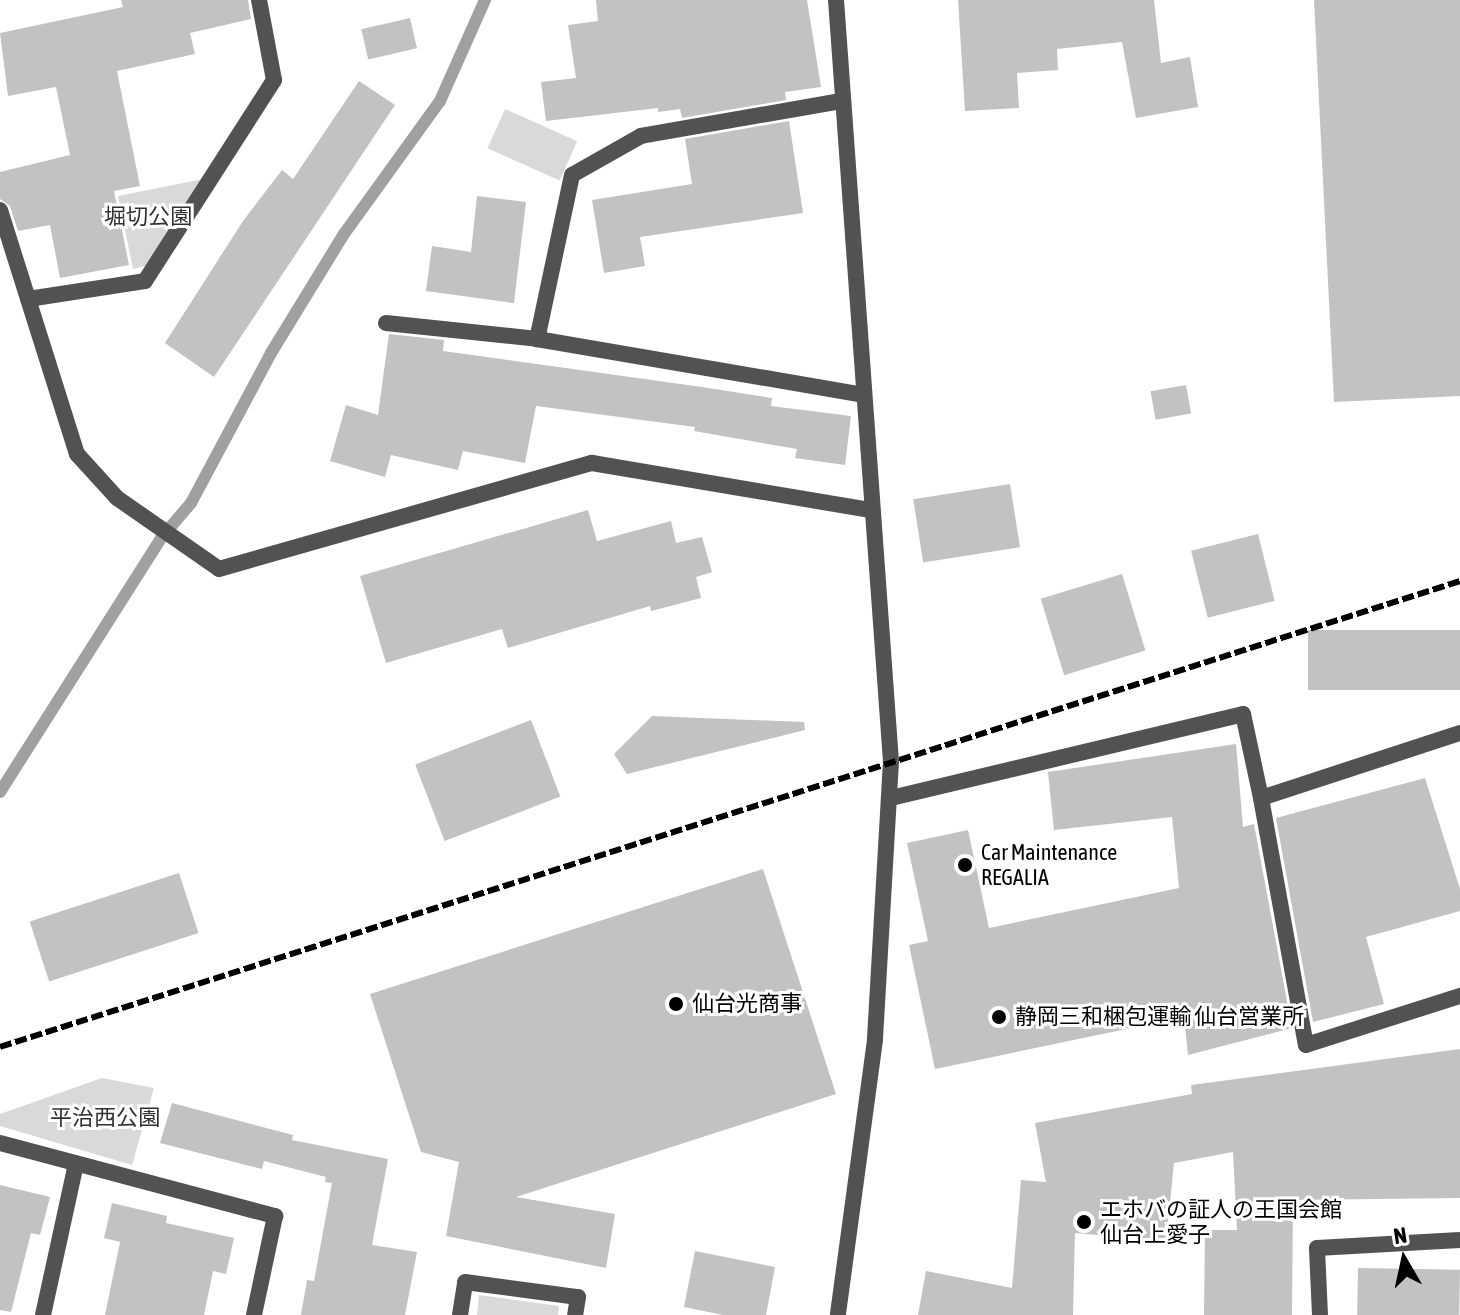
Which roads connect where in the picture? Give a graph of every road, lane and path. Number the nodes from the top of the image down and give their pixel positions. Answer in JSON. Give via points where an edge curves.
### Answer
{"nodes":[{"id":1,"x":259,"y":0,"type":"edge"},
{"id":2,"x":836,"y":0,"type":"edge"},
{"id":3,"x":841,"y":101,"type":"junction"},
{"id":4,"x":0,"y":210,"type":"edge"},
{"id":5,"x":28,"y":299,"type":"junction"},
{"id":6,"x":386,"y":323,"type":"dead end"},
{"id":7,"x":537,"y":339,"type":"junction"},
{"id":8,"x":863,"y":395,"type":"junction"},
{"id":9,"x":871,"y":510,"type":"junction"},
{"id":10,"x":1460,"y":733,"type":"edge"},
{"id":11,"x":891,"y":798,"type":"junction"},
{"id":12,"x":1261,"y":798,"type":"junction"},
{"id":13,"x":1460,"y":996,"type":"edge"},
{"id":14,"x":0,"y":1143,"type":"edge"},
{"id":15,"x":76,"y":1164,"type":"junction"},
{"id":16,"x":1460,"y":1240,"type":"edge"},
{"id":17,"x":43,"y":1315,"type":"edge"},
{"id":18,"x":254,"y":1315,"type":"edge"},
{"id":19,"x":460,"y":1315,"type":"edge"},
{"id":20,"x":575,"y":1315,"type":"edge"},
{"id":21,"x":838,"y":1315,"type":"edge"},
{"id":22,"x":1320,"y":1315,"type":"edge"}],
"edges":[{"from":1,"to":5,"type":"street","via":[[274,80],[145,281]]},
{"from":2,"to":3,"type":"street"},
{"from":3,"to":7,"type":"street","via":[[641,136],[572,175]]},
{"from":3,"to":8,"type":"street"},
{"from":4,"to":5,"type":"street"},
{"from":5,"to":9,"type":"street","via":[[77,454],[117,498],[219,569],[592,463]]},
{"from":6,"to":7,"type":"street"},
{"from":7,"to":8,"type":"street"},
{"from":8,"to":9,"type":"street"},
{"from":9,"to":11,"type":"street"},
{"from":10,"to":12,"type":"street"},
{"from":11,"to":12,"type":"street","via":[[1243,714]]},
{"from":11,"to":21,"type":"street","via":[[875,1040]]},
{"from":12,"to":13,"type":"street","via":[[1306,1045]]},
{"from":14,"to":15,"type":"street"},
{"from":15,"to":17,"type":"street"},
{"from":15,"to":18,"type":"street","via":[[275,1216]]},
{"from":16,"to":22,"type":"street","via":[[1317,1248]]},
{"from":19,"to":20,"type":"street","via":[[465,1282],[578,1297]]}]}
